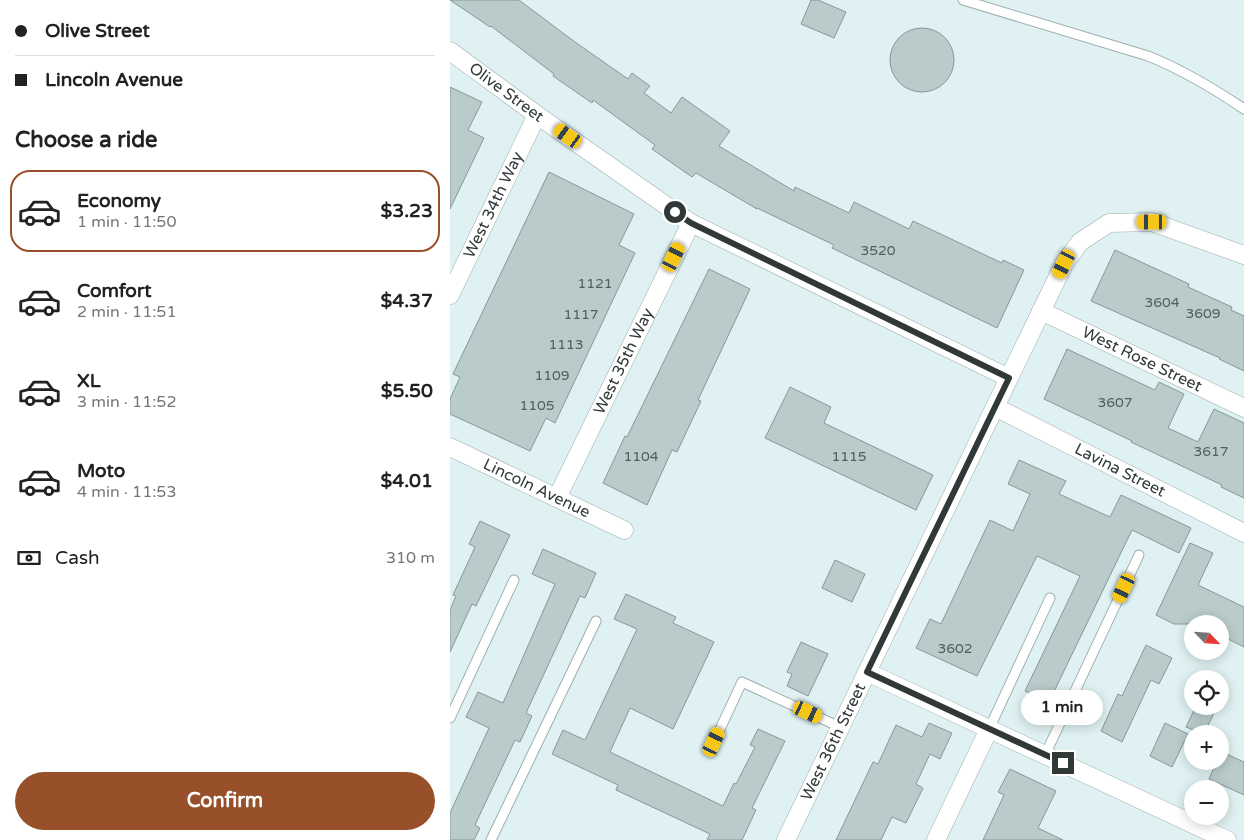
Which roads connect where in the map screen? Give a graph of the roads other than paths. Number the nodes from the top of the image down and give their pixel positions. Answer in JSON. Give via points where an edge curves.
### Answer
{"nodes":[{"id":1,"x":963,"y":0,"type":"edge"},
{"id":2,"x":450,"y":51,"type":"edge"},
{"id":3,"x":1244,"y":109,"type":"edge"},
{"id":4,"x":537,"y":115,"type":"junction"},
{"id":5,"x":691,"y":223,"type":"junction"},
{"id":6,"x":1244,"y":255,"type":"edge"},
{"id":7,"x":450,"y":295,"type":"edge"},
{"id":8,"x":1041,"y":311,"type":"junction"},
{"id":9,"x":1009,"y":378,"type":"junction"},
{"id":10,"x":995,"y":407,"type":"junction"},
{"id":11,"x":1244,"y":408,"type":"edge"},
{"id":12,"x":450,"y":447,"type":"edge"},
{"id":13,"x":557,"y":498,"type":"junction"},
{"id":14,"x":624,"y":530,"type":"dead end"},
{"id":15,"x":1244,"y":533,"type":"edge"},
{"id":16,"x":1139,"y":555,"type":"dead end"},
{"id":17,"x":514,"y":580,"type":"dead end"},
{"id":18,"x":1050,"y":598,"type":"dead end"},
{"id":19,"x":596,"y":621,"type":"dead end"},
{"id":20,"x":867,"y":672,"type":"junction"},
{"id":21,"x":450,"y":718,"type":"edge"},
{"id":22,"x":840,"y":727,"type":"junction"},
{"id":23,"x":990,"y":729,"type":"junction"},
{"id":24,"x":714,"y":742,"type":"dead end"},
{"id":25,"x":1045,"y":755,"type":"junction"},
{"id":26,"x":1222,"y":839,"type":"edge"},
{"id":27,"x":491,"y":840,"type":"edge"},
{"id":28,"x":786,"y":840,"type":"edge"},
{"id":29,"x":936,"y":840,"type":"edge"}],
"edges":[{"from":1,"to":3,"type":"lane","via":[[1148,56],[1205,83]]},
{"from":2,"to":4,"type":"street","name":"Olive Street"},
{"from":4,"to":5,"type":"street","name":"Olive Street"},
{"from":4,"to":7,"type":"street","name":"West 34th Way"},
{"from":5,"to":9,"type":"street","name":"Olive Street"},
{"from":5,"to":13,"type":"street","name":"West 35th Way"},
{"from":6,"to":8,"type":"street","name":"West 36th Street","via":[[1152,222],[1109,223],[1080,242],[1064,264]]},
{"from":8,"to":9,"type":"street","name":"West 36th Street"},
{"from":8,"to":11,"type":"street","name":"West Rose Street"},
{"from":9,"to":10,"type":"street","name":"West 36th Street"},
{"from":10,"to":15,"type":"street","name":"Lavina Street"},
{"from":10,"to":20,"type":"street","name":"West 36th Street"},
{"from":12,"to":13,"type":"street","name":"Lincoln Avenue"},
{"from":13,"to":14,"type":"street","name":"Lincoln Avenue"},
{"from":16,"to":25,"type":"lane"},
{"from":17,"to":21,"type":"lane"},
{"from":18,"to":23,"type":"lane"},
{"from":19,"to":27,"type":"lane"},
{"from":20,"to":22,"type":"street","name":"West 36th Street"},
{"from":20,"to":23,"type":"street"},
{"from":22,"to":24,"type":"lane","via":[[742,682]]},
{"from":22,"to":28,"type":"street","name":"West 36th Street"},
{"from":23,"to":25,"type":"street"},
{"from":23,"to":29,"type":"street"},
{"from":25,"to":26,"type":"street"}]}
